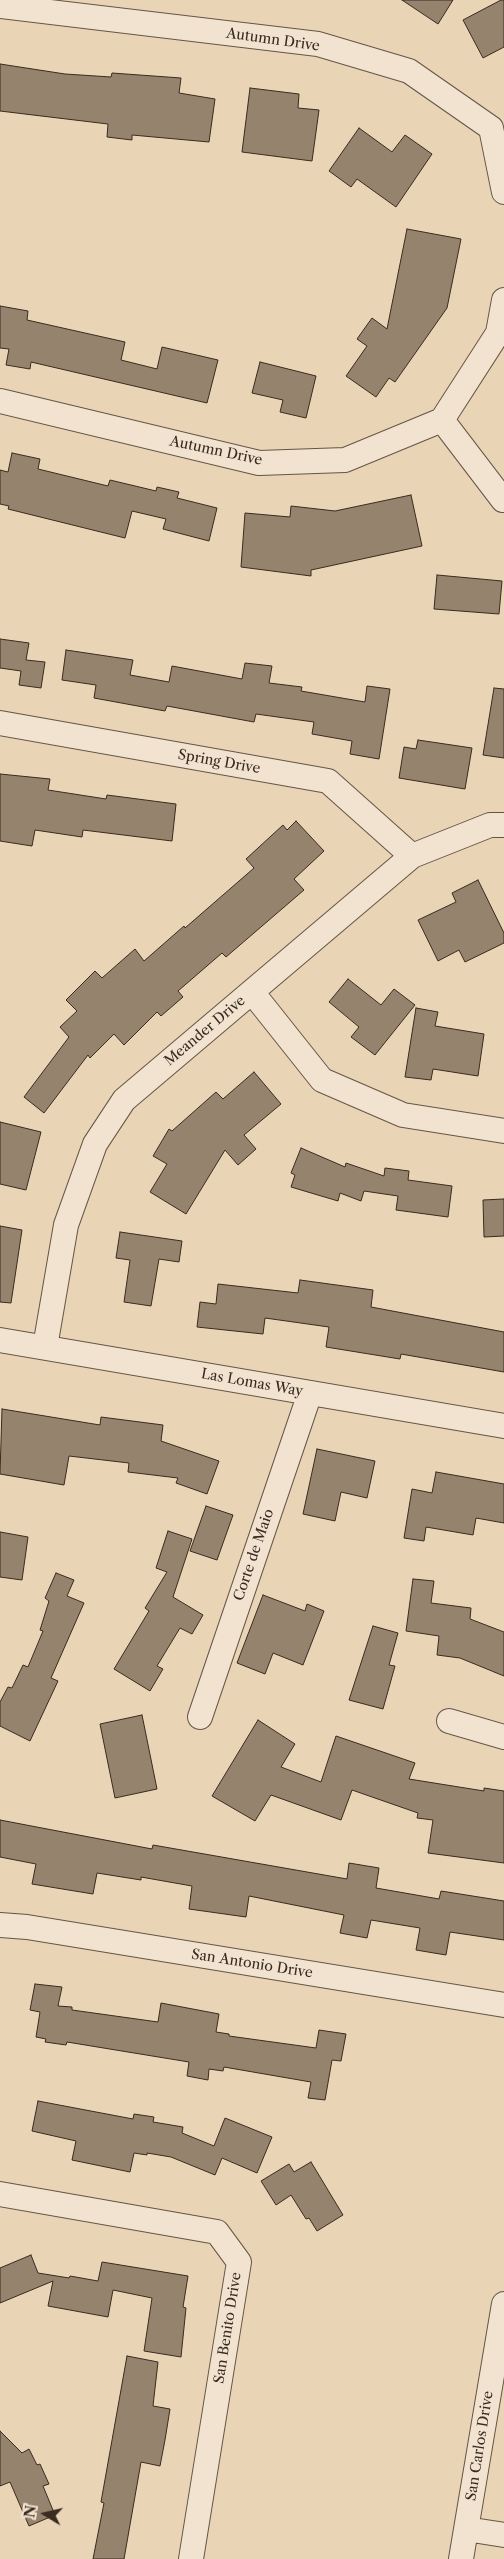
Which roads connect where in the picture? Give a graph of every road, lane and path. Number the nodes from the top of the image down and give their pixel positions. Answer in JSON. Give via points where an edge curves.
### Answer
{"nodes":[{"id":1,"x":0,"y":6,"type":"edge"},
{"id":2,"x":498,"y":125,"type":"edge"},
{"id":3,"x":504,"y":192,"type":"edge"},
{"id":4,"x":504,"y":300,"type":"edge"},
{"id":5,"x":0,"y":402,"type":"edge"},
{"id":6,"x":442,"y":420,"type":"junction"},
{"id":7,"x":504,"y":500,"type":"edge"},
{"id":8,"x":0,"y":723,"type":"edge"},
{"id":9,"x":504,"y":824,"type":"edge"},
{"id":10,"x":412,"y":856,"type":"junction"},
{"id":11,"x":252,"y":992,"type":"junction"},
{"id":12,"x":504,"y":1131,"type":"edge"},
{"id":13,"x":0,"y":1340,"type":"edge"},
{"id":14,"x":45,"y":1348,"type":"junction"},
{"id":15,"x":310,"y":1393,"type":"junction"},
{"id":16,"x":504,"y":1426,"type":"edge"},
{"id":17,"x":200,"y":1717,"type":"dead end"},
{"id":18,"x":449,"y":1721,"type":"dead end"},
{"id":19,"x":504,"y":1737,"type":"edge"},
{"id":20,"x":0,"y":1925,"type":"edge"},
{"id":21,"x":504,"y":2005,"type":"edge"},
{"id":22,"x":0,"y":2194,"type":"edge"},
{"id":23,"x":504,"y":2304,"type":"edge"},
{"id":24,"x":466,"y":2529,"type":"junction"},
{"id":25,"x":504,"y":2535,"type":"edge"},
{"id":26,"x":191,"y":2559,"type":"edge"},
{"id":27,"x":461,"y":2559,"type":"edge"}],
"edges":[{"from":1,"to":2,"type":"street","name":"Autumn Drive","via":[[318,44],[409,71]]},
{"from":2,"to":3,"type":"street","name":"Autumn Drive"},
{"from":4,"to":6,"type":"street","via":[[498,333]]},
{"from":5,"to":6,"type":"street","name":"Autumn Drive","via":[[259,463],[345,460]]},
{"from":6,"to":7,"type":"street"},
{"from":8,"to":10,"type":"street","name":"Spring Drive","via":[[328,781]]},
{"from":9,"to":10,"type":"street","name":"Meander Drive","via":[[490,825]]},
{"from":10,"to":11,"type":"street","name":"Meander Drive"},
{"from":11,"to":12,"type":"street","via":[[322,1080],[403,1115]]},
{"from":11,"to":14,"type":"street","name":"Meander Drive","via":[[124,1100],[95,1144],[66,1225]]},
{"from":13,"to":14,"type":"street","name":"Las Lomas Way"},
{"from":14,"to":15,"type":"street","name":"Las Lomas Way"},
{"from":15,"to":16,"type":"street","name":"Las Lomas Way"},
{"from":15,"to":17,"type":"street","name":"Corte de Maio"},
{"from":18,"to":19,"type":"street"},
{"from":20,"to":21,"type":"street","name":"San Antonio Drive","via":[[27,1926]]},
{"from":22,"to":26,"type":"street","name":"San Benito Drive","via":[[217,2232],[239,2262]]},
{"from":23,"to":24,"type":"street","name":"San Carlos Drive"},
{"from":24,"to":25,"type":"street"},
{"from":24,"to":27,"type":"street","name":"San Carlos Drive"}]}
